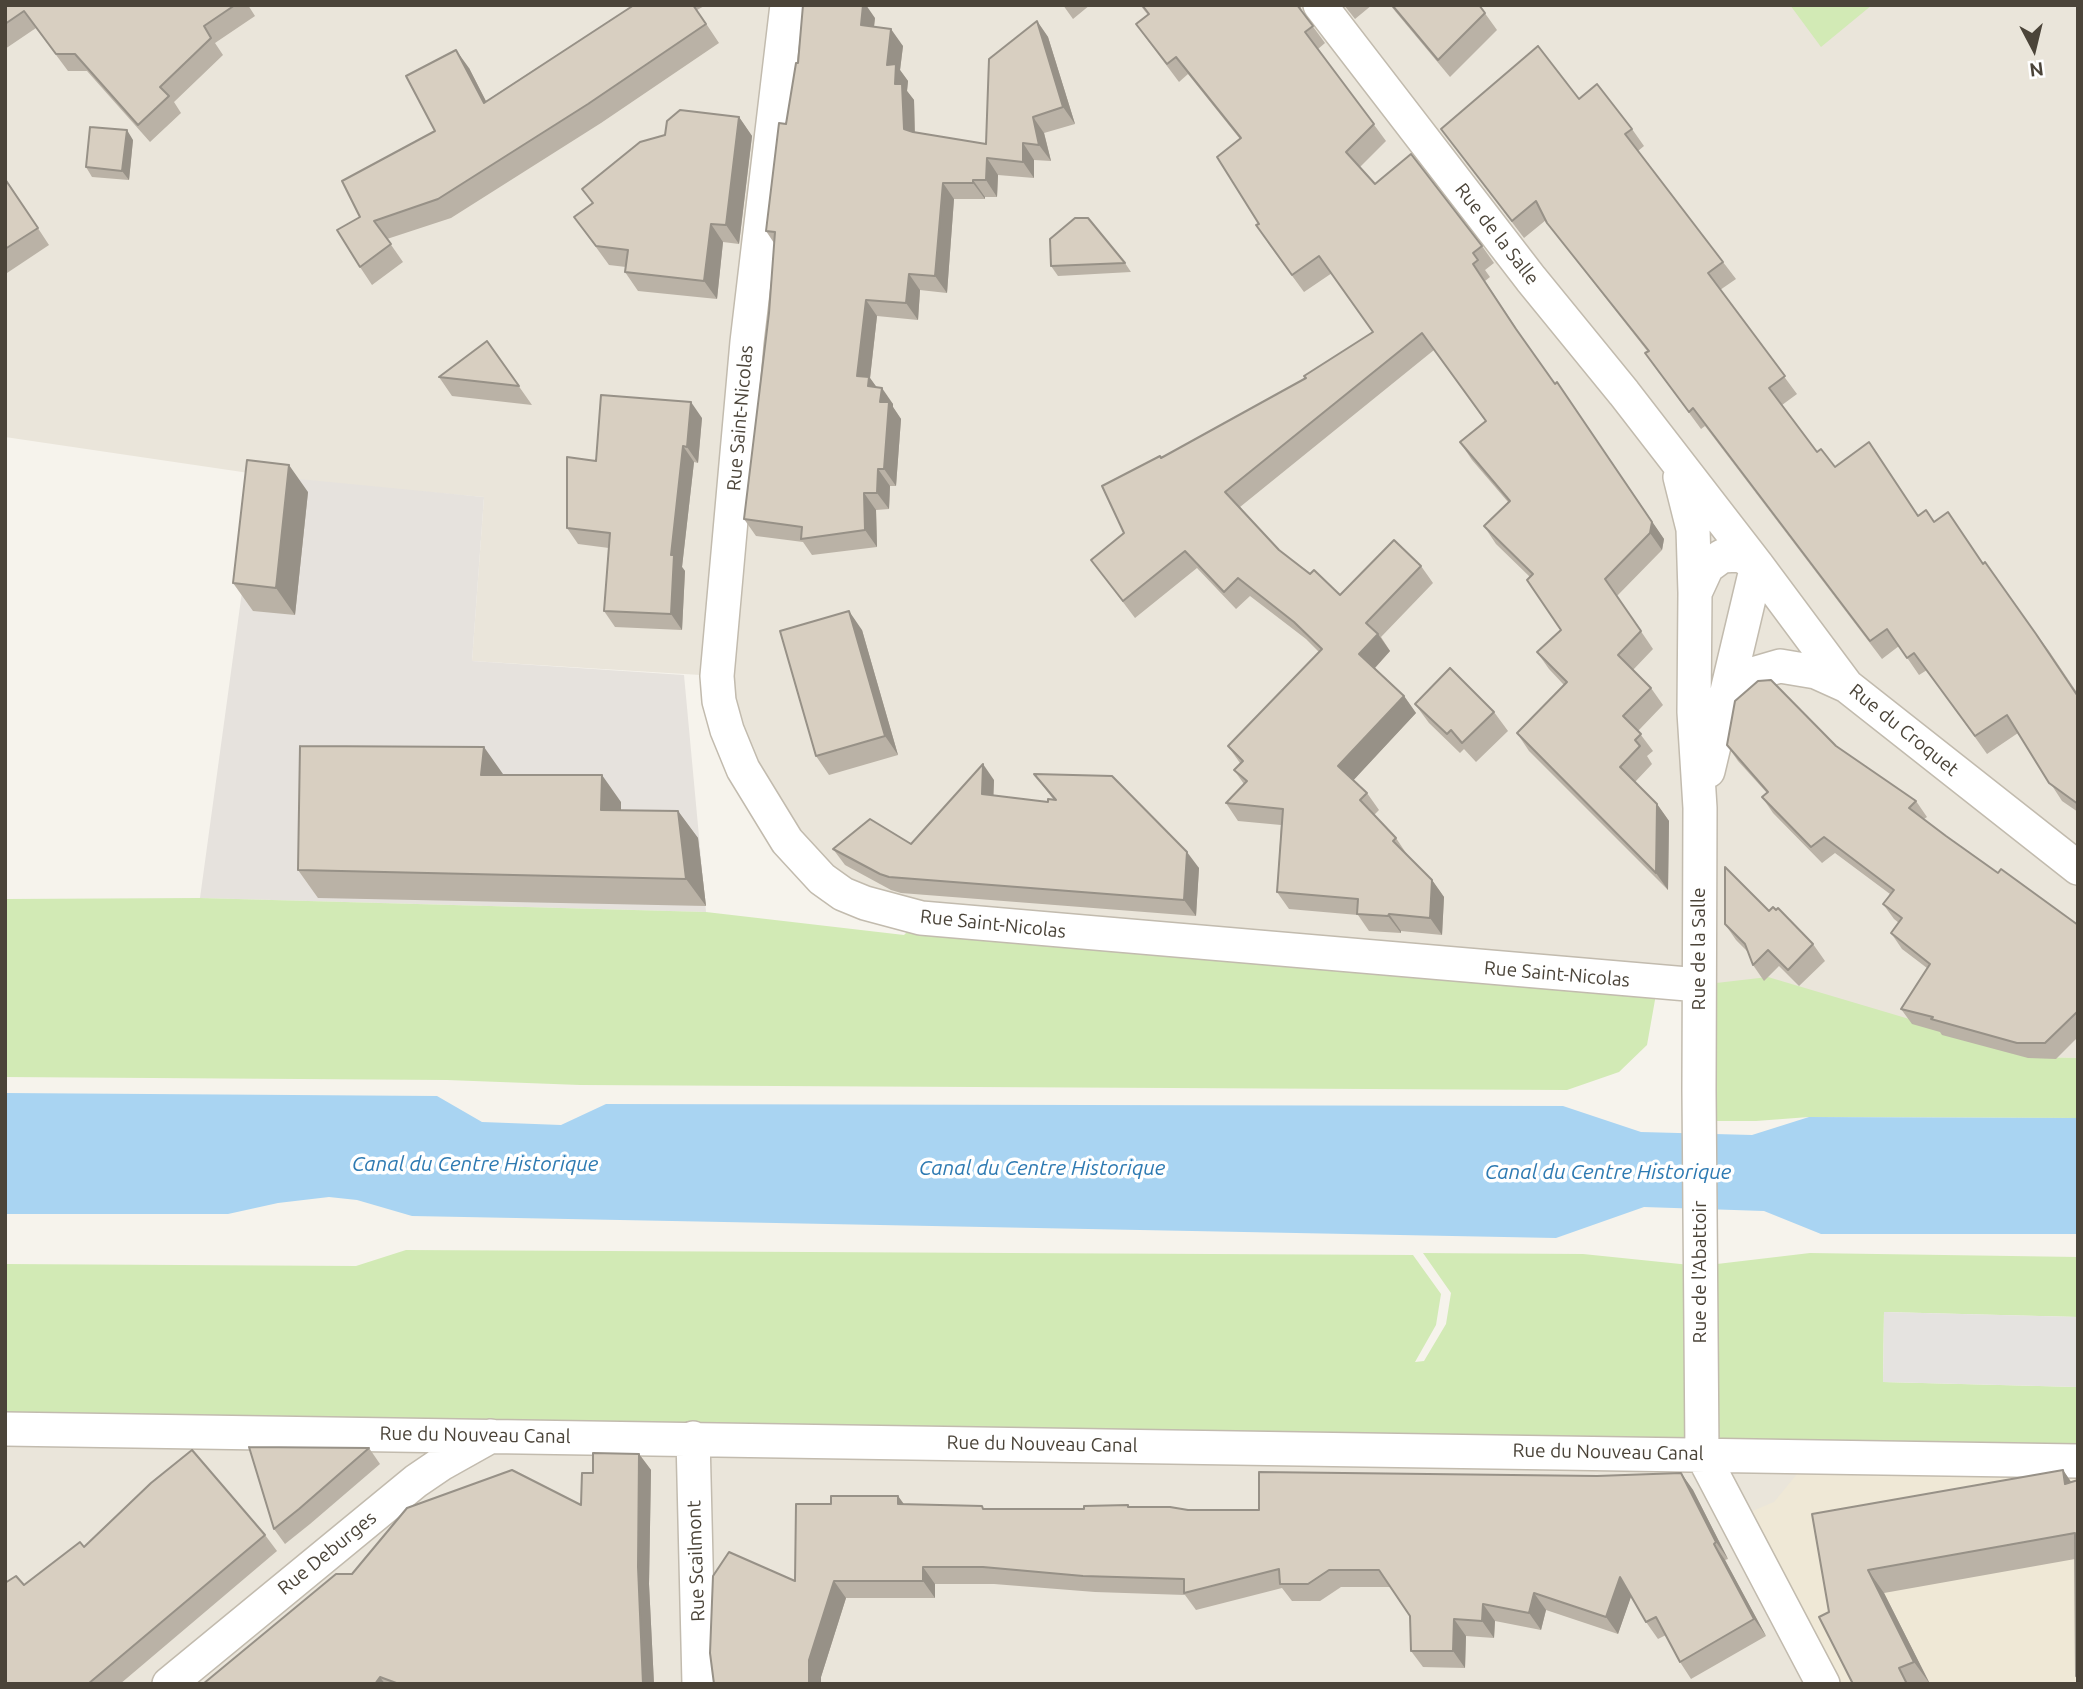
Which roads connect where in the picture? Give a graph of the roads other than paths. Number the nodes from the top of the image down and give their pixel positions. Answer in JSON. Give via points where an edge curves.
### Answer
{"nodes":[{"id":1,"x":787,"y":5,"type":"edge"},
{"id":2,"x":1320,"y":5,"type":"edge"},
{"id":3,"x":1675,"y":461,"type":"junction"},
{"id":4,"x":1758,"y":565,"type":"junction"},
{"id":5,"x":1695,"y":593,"type":"junction"},
{"id":6,"x":1847,"y":686,"type":"junction"},
{"id":7,"x":1727,"y":694,"type":"junction"},
{"id":8,"x":1700,"y":808,"type":"junction"},
{"id":9,"x":2078,"y":868,"type":"edge"},
{"id":10,"x":1699,"y":985,"type":"junction"},
{"id":11,"x":1699,"y":1090,"type":"joint"},
{"id":12,"x":5,"y":1429,"type":"edge"},
{"id":13,"x":494,"y":1435,"type":"junction"},
{"id":14,"x":693,"y":1438,"type":"junction"},
{"id":15,"x":1702,"y":1454,"type":"junction"},
{"id":16,"x":2078,"y":1461,"type":"edge"},
{"id":17,"x":169,"y":1684,"type":"edge"},
{"id":18,"x":699,"y":1684,"type":"edge"},
{"id":19,"x":1823,"y":1684,"type":"edge"}],
"edges":[{"from":1,"to":10,"type":"street","name":"Rue Saint-Nicolas","via":[[747,342],[717,676],[727,730],[743,769],[787,841],[822,879],[843,894],[921,918]]},
{"from":2,"to":3,"type":"street","name":"Rue de la Salle"},
{"from":3,"to":4,"type":"street","name":"Rue de la Salle"},
{"from":3,"to":5,"type":"street","name":"Rue de la Salle","via":[[1693,528]]},
{"from":4,"to":5,"type":"street","name":"Rue de la Salle","via":[[1740,555],[1722,556],[1707,567]]},
{"from":4,"to":6,"type":"street","name":"Rue du Croquet"},
{"from":4,"to":7,"type":"street","name":"Rue de la Salle"},
{"from":5,"to":8,"type":"street","name":"Rue de la Salle","via":[[1694,712]]},
{"from":6,"to":7,"type":"street","via":[[1816,672],[1780,666],[1756,673]]},
{"from":6,"to":9,"type":"street","name":"Rue du Croquet"},
{"from":7,"to":8,"type":"street","name":"Rue de la Salle"},
{"from":8,"to":10,"type":"street","name":"Rue de la Salle"},
{"from":10,"to":11,"type":"street","name":"Rue de la Salle"},
{"from":11,"to":15,"type":"street","name":"Rue de l'Abattoir"},
{"from":12,"to":13,"type":"street","name":"Rue du Nouveau Canal"},
{"from":13,"to":14,"type":"street","name":"Rue du Nouveau Canal"},
{"from":13,"to":17,"type":"street","name":"Rue Deburges","via":[[416,1481]]},
{"from":14,"to":15,"type":"street","name":"Rue du Nouveau Canal"},
{"from":14,"to":18,"type":"street","name":"Rue Scailmont"},
{"from":15,"to":16,"type":"street","name":"Rue du Nouveau Canal"},
{"from":15,"to":19,"type":"street"}]}
